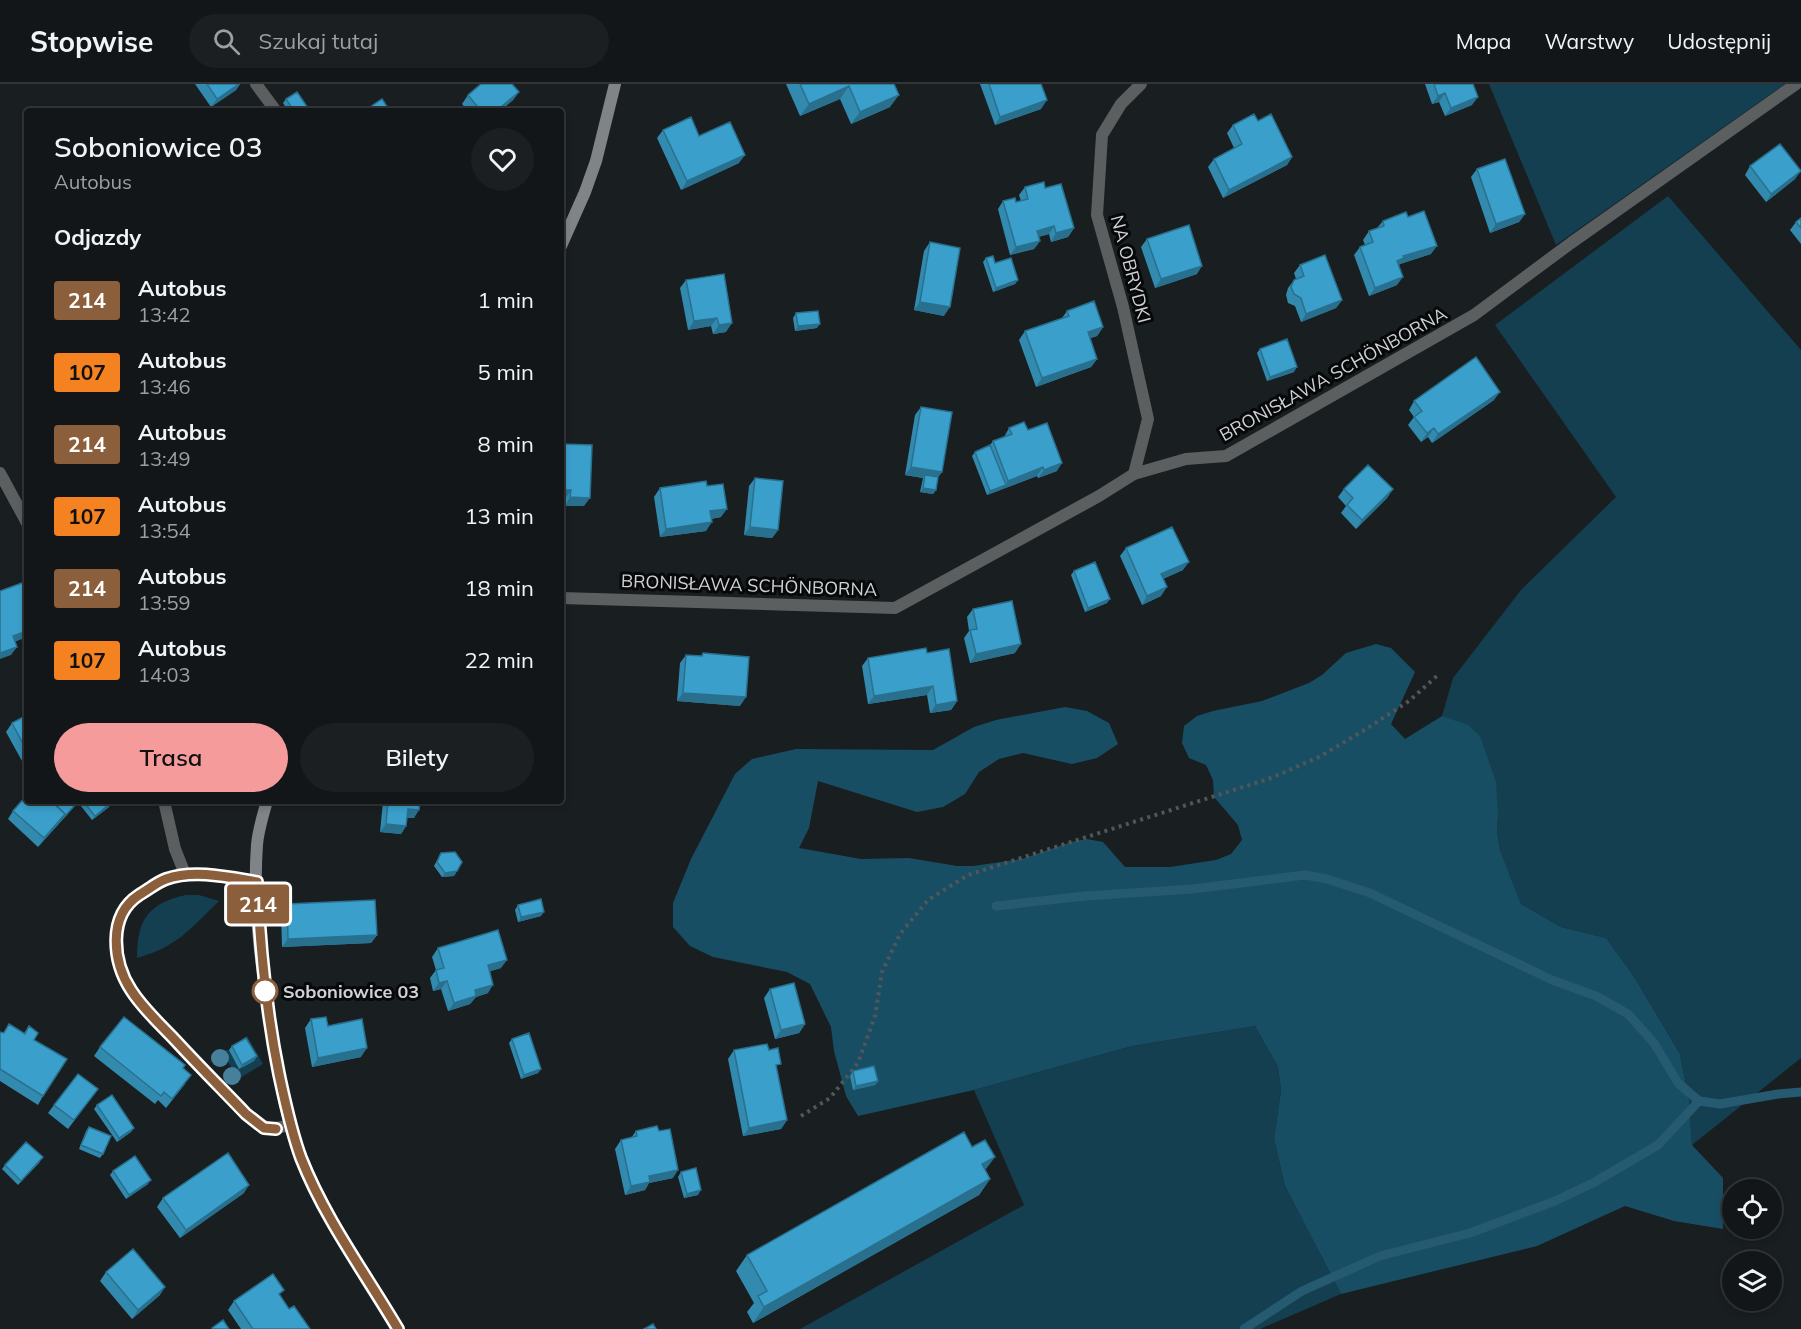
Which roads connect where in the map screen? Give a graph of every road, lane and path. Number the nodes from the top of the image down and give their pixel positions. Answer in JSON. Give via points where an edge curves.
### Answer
{"nodes":[{"id":1,"x":256,"y":84,"type":"edge"},
{"id":2,"x":615,"y":84,"type":"edge"},
{"id":3,"x":1142,"y":84,"type":"edge"},
{"id":4,"x":1796,"y":84,"type":"edge"},
{"id":5,"x":274,"y":108,"type":"edge"},
{"id":6,"x":564,"y":239,"type":"edge"},
{"id":7,"x":0,"y":473,"type":"edge"},
{"id":8,"x":1134,"y":474,"type":"junction"},
{"id":9,"x":24,"y":517,"type":"edge"},
{"id":10,"x":564,"y":598,"type":"edge"},
{"id":11,"x":1439,"y":674,"type":"dead end"},
{"id":12,"x":165,"y":804,"type":"edge"},
{"id":13,"x":266,"y":804,"type":"edge"},
{"id":14,"x":185,"y":874,"type":"junction"},
{"id":15,"x":257,"y":882,"type":"junction"},
{"id":16,"x":801,"y":1116,"type":"dead end"},
{"id":17,"x":290,"y":1125,"type":"junction"},
{"id":18,"x":395,"y":1328,"type":"edge"}],
"edges":[{"from":1,"to":5,"type":"street"},
{"from":2,"to":6,"type":"street","via":[[592,171]]},
{"from":3,"to":8,"type":"street","name":"NA OBRYDKI","via":[[1120,104],[1102,135],[1097,215],[1148,419]]},
{"from":4,"to":8,"type":"street","name":"BRONISŁAWA SCHÖNBORNA","via":[[1474,315],[1226,456],[1186,459]]},
{"from":7,"to":9,"type":"street"},
{"from":8,"to":10,"type":"street","name":"BRONISŁAWA SCHÖNBORNA","via":[[895,608]]},
{"from":11,"to":16,"type":"path","via":[[1409,701],[1321,756],[1271,778],[968,875],[928,900],[900,934],[882,972],[875,1016],[858,1063],[830,1098]]},
{"from":12,"to":14,"type":"street"},
{"from":13,"to":15,"type":"street","via":[[257,844]]},
{"from":14,"to":15,"type":"street"},
{"from":14,"to":17,"type":"street","via":[[164,879],[134,899],[123,914],[116,930],[116,944],[125,979],[141,1004],[246,1114],[264,1128]]},
{"from":15,"to":17,"type":"street","via":[[268,1014]]},
{"from":17,"to":18,"type":"street","via":[[319,1196]]}]}
